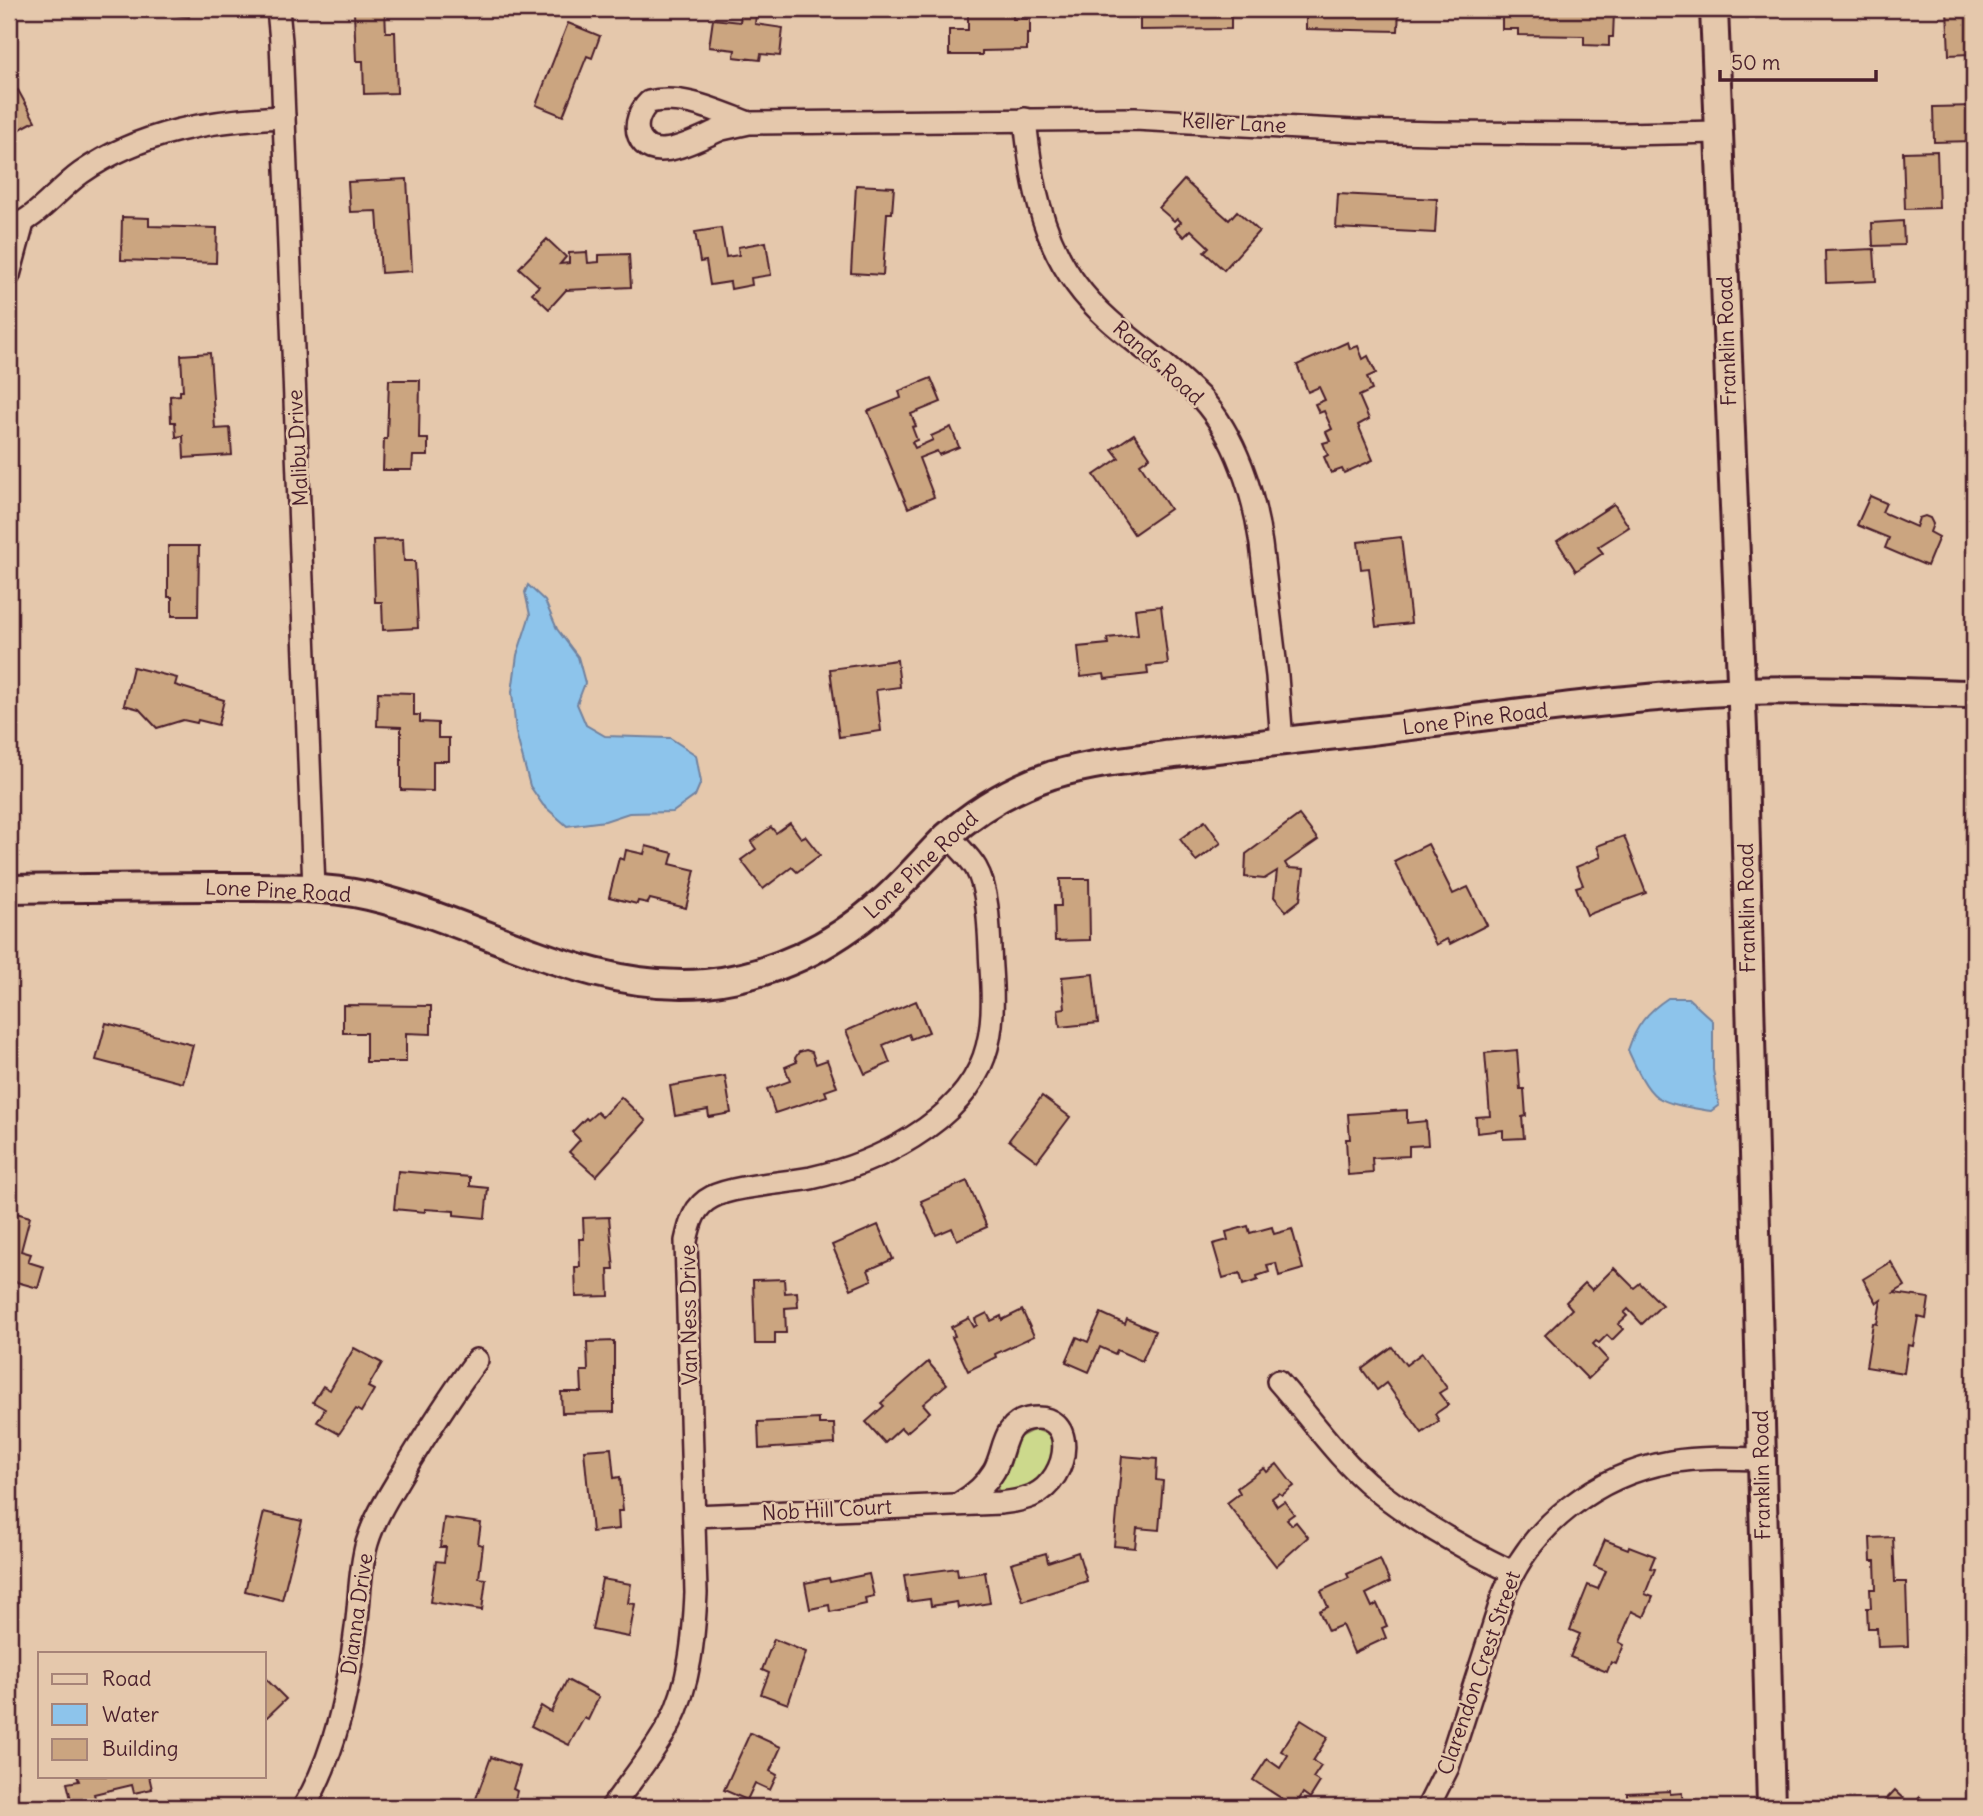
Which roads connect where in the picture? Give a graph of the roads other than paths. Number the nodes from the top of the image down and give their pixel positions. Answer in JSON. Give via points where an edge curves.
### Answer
{"nodes":[{"id":1,"x":278,"y":9,"type":"edge"},
{"id":2,"x":1714,"y":9,"type":"edge"},
{"id":3,"x":284,"y":117,"type":"junction"},
{"id":4,"x":1025,"y":119,"type":"junction"},
{"id":5,"x":749,"y":123,"type":"dead end"},
{"id":6,"x":1719,"y":132,"type":"junction"},
{"id":7,"x":16,"y":225,"type":"edge"},
{"id":8,"x":9,"y":275,"type":"edge"},
{"id":9,"x":1741,"y":691,"type":"junction"},
{"id":10,"x":1974,"y":694,"type":"edge"},
{"id":11,"x":1282,"y":742,"type":"junction"},
{"id":12,"x":948,"y":835,"type":"junction"},
{"id":13,"x":314,"y":888,"type":"junction"},
{"id":14,"x":9,"y":889,"type":"edge"},
{"id":15,"x":477,"y":1360,"type":"dead end"},
{"id":16,"x":1278,"y":1381,"type":"dead end"},
{"id":17,"x":1761,"y":1459,"type":"junction"},
{"id":18,"x":960,"y":1504,"type":"junction"},
{"id":19,"x":694,"y":1516,"type":"junction"},
{"id":20,"x":1512,"y":1572,"type":"junction"},
{"id":21,"x":304,"y":1807,"type":"edge"},
{"id":22,"x":612,"y":1807,"type":"edge"},
{"id":23,"x":1428,"y":1807,"type":"edge"},
{"id":24,"x":1771,"y":1807,"type":"edge"}],
"edges":[{"from":1,"to":3,"type":"street","name":"Malibu Drive"},
{"from":2,"to":6,"type":"street","name":"Franklin Road"},
{"from":3,"to":7,"type":"street","via":[[190,126],[131,146],[103,158]]},
{"from":3,"to":13,"type":"street","name":"Malibu Drive"},
{"from":4,"to":5,"type":"street","name":"Keller Lane"},
{"from":4,"to":6,"type":"street","name":"Keller Lane","via":[[1135,118],[1435,133]]},
{"from":4,"to":11,"type":"street","name":"Rands Road","via":[[1031,176],[1062,263],[1099,310],[1202,399],[1222,428],[1246,479],[1261,544]]},
{"from":6,"to":9,"type":"street","name":"Franklin Road"},
{"from":7,"to":8,"type":"street"},
{"from":9,"to":10,"type":"street","name":"Lone Pine Road"},
{"from":9,"to":11,"type":"street","name":"Lone Pine Road"},
{"from":9,"to":17,"type":"street","name":"Franklin Road"},
{"from":11,"to":12,"type":"street","name":"Lone Pine Road","via":[[1055,774],[989,805]]},
{"from":12,"to":13,"type":"street","name":"Lone Pine Road","via":[[886,899],[831,941],[771,969],[704,983],[620,978],[396,904]]},
{"from":12,"to":19,"type":"street","name":"Van Ness Drive","via":[[975,866],[984,891],[992,1003],[984,1058],[946,1112],[888,1151],[815,1177],[712,1196],[698,1207],[686,1241]]},
{"from":13,"to":14,"type":"street","name":"Lone Pine Road"},
{"from":15,"to":21,"type":"street","name":"Dianna Drive","via":[[445,1403],[375,1523],[363,1563],[342,1707],[331,1748]]},
{"from":16,"to":20,"type":"street","via":[[1373,1488],[1456,1543]]},
{"from":17,"to":20,"type":"street","name":"Clarendon Crest Street","via":[[1669,1462],[1619,1478],[1570,1506],[1534,1539]]},
{"from":17,"to":24,"type":"street","name":"Franklin Road"},
{"from":18,"to":18,"type":"street","name":"Nob Hill Court","via":[[1000,1503],[1034,1495],[1057,1475],[1062,1463],[1065,1443],[1060,1432],[1038,1419],[1016,1424],[987,1482]]},
{"from":18,"to":19,"type":"street","name":"Nob Hill Court"},
{"from":19,"to":22,"type":"street","name":"Van Ness Drive","via":[[695,1615],[682,1693],[669,1724]]},
{"from":20,"to":23,"type":"street","name":"Clarendon Crest Street","via":[[1448,1767]]}]}
